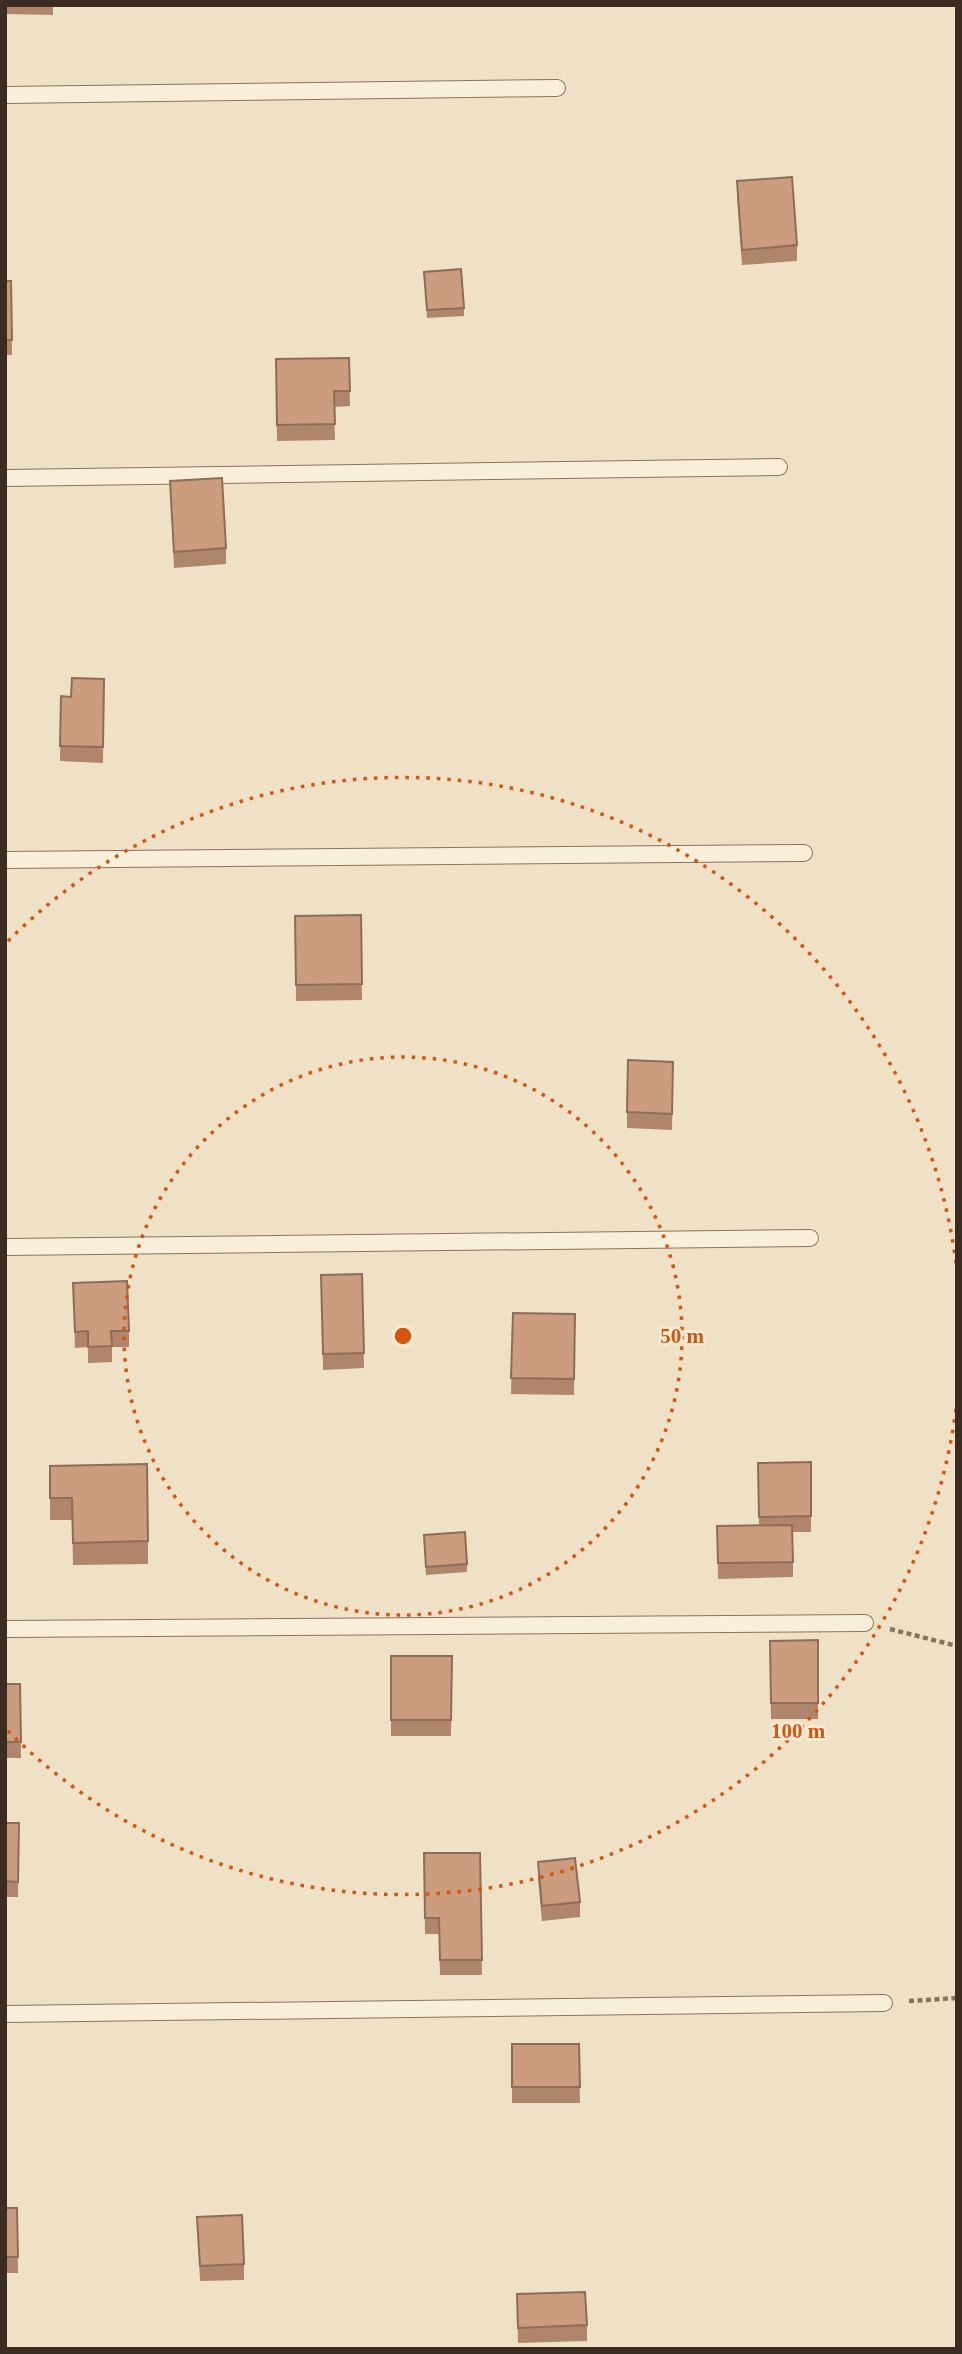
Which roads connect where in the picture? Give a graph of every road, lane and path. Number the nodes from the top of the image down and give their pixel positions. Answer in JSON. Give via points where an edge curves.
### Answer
{"nodes":[{"id":1,"x":557,"y":88,"type":"dead end"},
{"id":2,"x":5,"y":95,"type":"edge"},
{"id":3,"x":779,"y":467,"type":"dead end"},
{"id":4,"x":5,"y":478,"type":"edge"},
{"id":5,"x":804,"y":853,"type":"dead end"},
{"id":6,"x":5,"y":860,"type":"edge"},
{"id":7,"x":810,"y":1238,"type":"dead end"},
{"id":8,"x":5,"y":1247,"type":"edge"},
{"id":9,"x":865,"y":1623,"type":"joint"},
{"id":10,"x":5,"y":1629,"type":"edge"},
{"id":11,"x":957,"y":1646,"type":"edge"},
{"id":12,"x":957,"y":1998,"type":"edge"},
{"id":13,"x":884,"y":2003,"type":"joint"},
{"id":14,"x":5,"y":2014,"type":"edge"}],
"edges":[{"from":1,"to":2,"type":"lane"},
{"from":3,"to":4,"type":"lane"},
{"from":5,"to":6,"type":"lane"},
{"from":7,"to":8,"type":"lane"},
{"from":9,"to":10,"type":"lane"},
{"from":9,"to":11,"type":"path"},
{"from":12,"to":13,"type":"path"},
{"from":13,"to":14,"type":"lane"}]}
